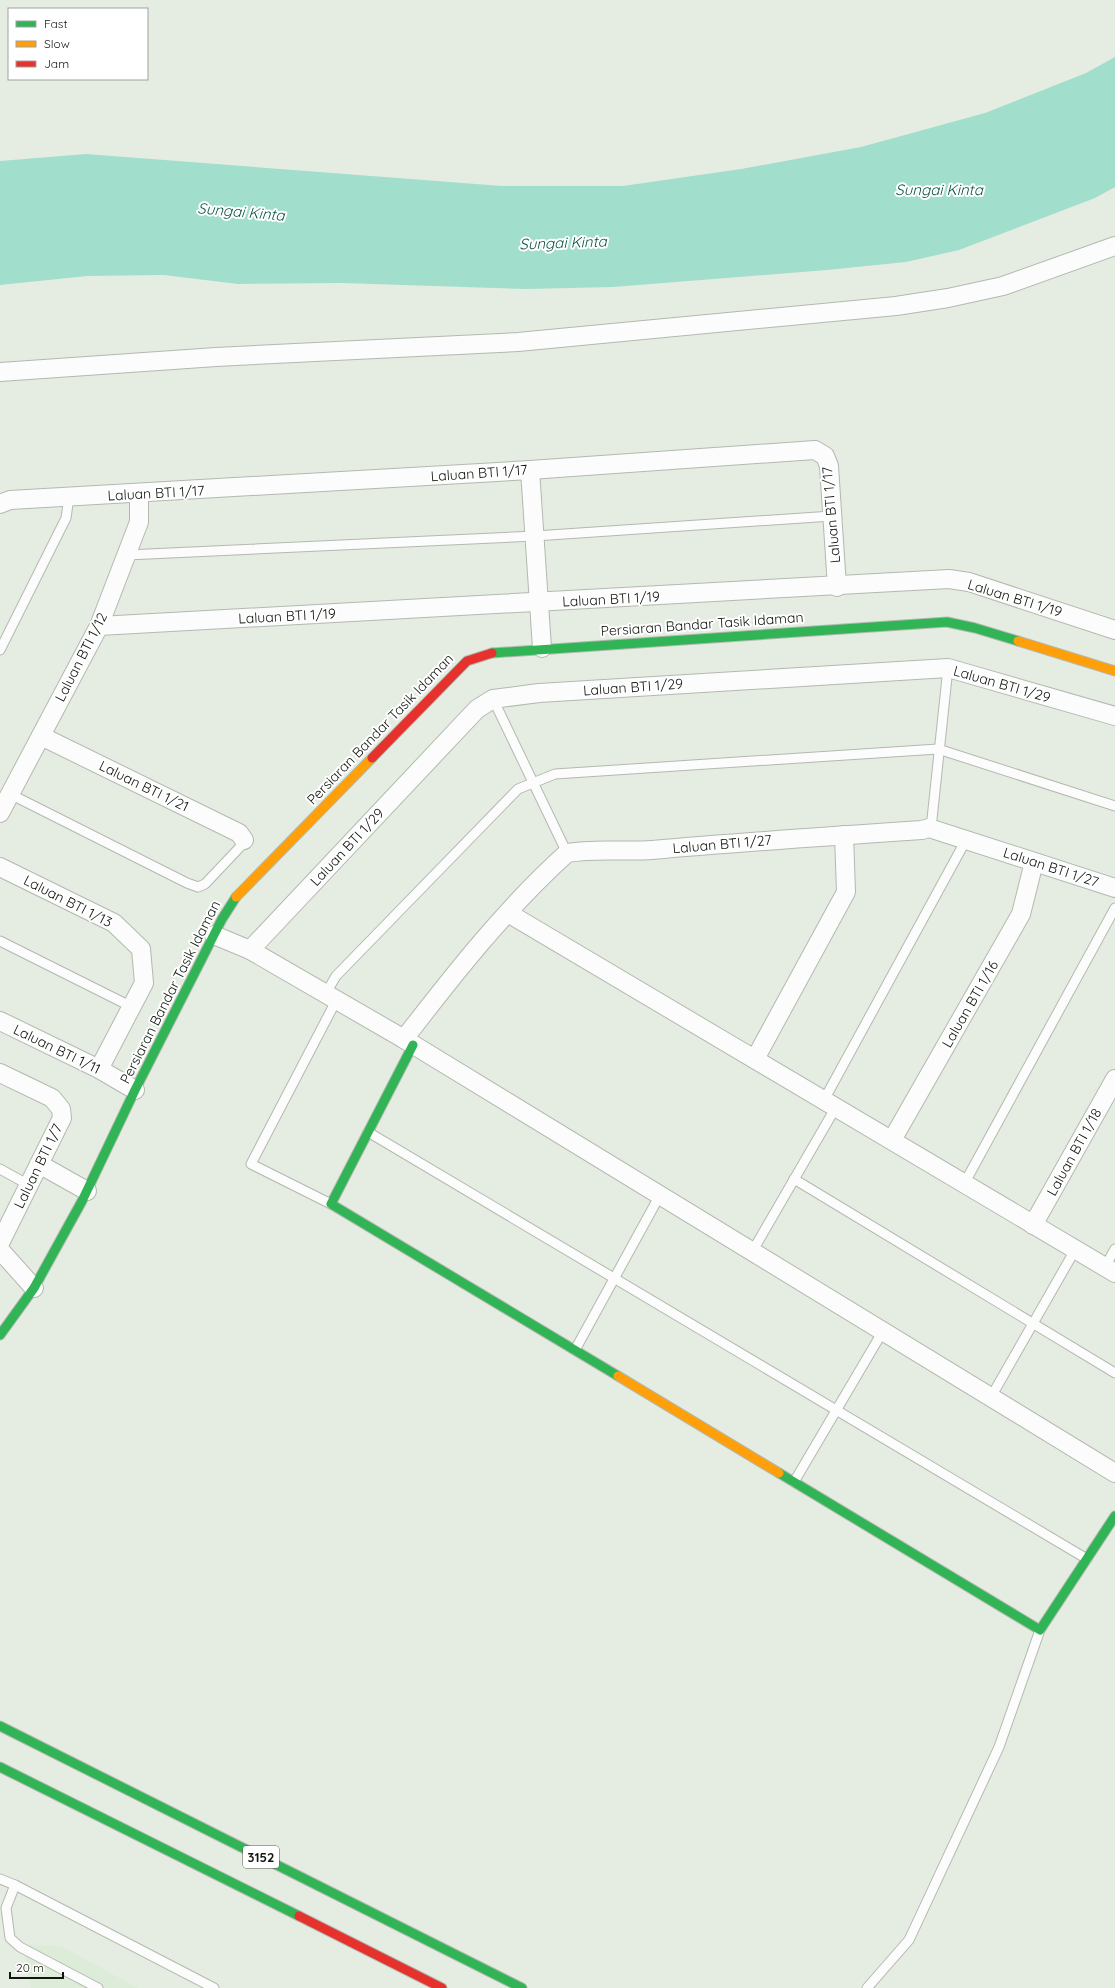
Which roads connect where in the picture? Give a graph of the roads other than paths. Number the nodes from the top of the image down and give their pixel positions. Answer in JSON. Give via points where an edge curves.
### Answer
{"nodes":[{"id":1,"x":1115,"y":246,"type":"edge"},
{"id":2,"x":0,"y":372,"type":"edge"},
{"id":3,"x":530,"y":470,"type":"junction"},
{"id":4,"x":139,"y":494,"type":"junction"},
{"id":5,"x":69,"y":497,"type":"junction"},
{"id":6,"x":0,"y":504,"type":"edge"},
{"id":7,"x":832,"y":516,"type":"junction"},
{"id":8,"x":535,"y":536,"type":"junction"},
{"id":9,"x":127,"y":555,"type":"junction"},
{"id":10,"x":837,"y":587,"type":"junction"},
{"id":11,"x":540,"y":603,"type":"junction"},
{"id":12,"x":99,"y":626,"type":"junction"},
{"id":13,"x":1115,"y":630,"type":"edge"},
{"id":14,"x":542,"y":648,"type":"junction"},
{"id":15,"x":0,"y":650,"type":"edge"},
{"id":16,"x":948,"y":668,"type":"junction"},
{"id":17,"x":1115,"y":671,"type":"edge"},
{"id":18,"x":493,"y":699,"type":"junction"},
{"id":19,"x":1115,"y":716,"type":"edge"},
{"id":20,"x":41,"y":736,"type":"junction"},
{"id":21,"x":938,"y":749,"type":"junction"},
{"id":22,"x":533,"y":781,"type":"junction"},
{"id":23,"x":10,"y":794,"type":"junction"},
{"id":24,"x":1115,"y":806,"type":"edge"},
{"id":25,"x":0,"y":813,"type":"edge"},
{"id":26,"x":929,"y":828,"type":"junction"},
{"id":27,"x":844,"y":835,"type":"junction"},
{"id":28,"x":244,"y":840,"type":"joint"},
{"id":29,"x":966,"y":840,"type":"junction"},
{"id":30,"x":567,"y":853,"type":"junction"},
{"id":31,"x":1034,"y":862,"type":"junction"},
{"id":32,"x":0,"y":867,"type":"edge"},
{"id":33,"x":1115,"y":888,"type":"edge"},
{"id":34,"x":1115,"y":908,"type":"edge"},
{"id":35,"x":508,"y":913,"type":"junction"},
{"id":36,"x":214,"y":935,"type":"junction"},
{"id":37,"x":0,"y":941,"type":"edge"},
{"id":38,"x":250,"y":950,"type":"junction"},
{"id":39,"x":332,"y":996,"type":"junction"},
{"id":40,"x":132,"y":1007,"type":"junction"},
{"id":41,"x":0,"y":1021,"type":"edge"},
{"id":42,"x":408,"y":1042,"type":"junction"},
{"id":43,"x":755,"y":1060,"type":"junction"},
{"id":44,"x":99,"y":1069,"type":"junction"},
{"id":45,"x":0,"y":1073,"type":"edge"},
{"id":46,"x":1115,"y":1079,"type":"edge"},
{"id":47,"x":135,"y":1090,"type":"junction"},
{"id":48,"x":830,"y":1103,"type":"junction"},
{"id":49,"x":368,"y":1132,"type":"junction"},
{"id":50,"x":892,"y":1140,"type":"junction"},
{"id":51,"x":39,"y":1164,"type":"junction"},
{"id":52,"x":0,"y":1170,"type":"edge"},
{"id":53,"x":794,"y":1179,"type":"junction"},
{"id":54,"x":964,"y":1184,"type":"junction"},
{"id":55,"x":29,"y":1185,"type":"junction"},
{"id":56,"x":87,"y":1192,"type":"junction"},
{"id":57,"x":660,"y":1195,"type":"junction"},
{"id":58,"x":331,"y":1204,"type":"junction"},
{"id":59,"x":1033,"y":1225,"type":"junction"},
{"id":60,"x":0,"y":1243,"type":"edge"},
{"id":61,"x":0,"y":1250,"type":"edge"},
{"id":62,"x":1075,"y":1250,"type":"junction"},
{"id":63,"x":1115,"y":1250,"type":"edge"},
{"id":64,"x":752,"y":1252,"type":"junction"},
{"id":65,"x":1110,"y":1270,"type":"edge"},
{"id":66,"x":614,"y":1278,"type":"junction"},
{"id":67,"x":34,"y":1288,"type":"junction"},
{"id":68,"x":1033,"y":1324,"type":"junction"},
{"id":69,"x":883,"y":1331,"type":"junction"},
{"id":70,"x":0,"y":1335,"type":"edge"},
{"id":71,"x":574,"y":1350,"type":"junction"},
{"id":72,"x":1115,"y":1373,"type":"edge"},
{"id":73,"x":991,"y":1397,"type":"junction"},
{"id":74,"x":837,"y":1410,"type":"junction"},
{"id":75,"x":1115,"y":1473,"type":"edge"},
{"id":76,"x":794,"y":1482,"type":"junction"},
{"id":77,"x":1115,"y":1516,"type":"edge"},
{"id":78,"x":1087,"y":1559,"type":"junction"},
{"id":79,"x":1040,"y":1630,"type":"junction"},
{"id":80,"x":0,"y":1726,"type":"edge"},
{"id":81,"x":0,"y":1767,"type":"edge"},
{"id":82,"x":0,"y":1879,"type":"edge"},
{"id":83,"x":15,"y":1885,"type":"junction"},
{"id":84,"x":98,"y":1988,"type":"edge"},
{"id":85,"x":214,"y":1988,"type":"edge"},
{"id":86,"x":442,"y":1988,"type":"edge"},
{"id":87,"x":522,"y":1988,"type":"edge"},
{"id":88,"x":867,"y":1988,"type":"edge"}],
"edges":[{"from":1,"to":2,"type":"street","via":[[1003,286],[896,306],[518,342],[216,357]]},
{"from":3,"to":4,"type":"street","name":"Laluan BTI 1/17"},
{"from":3,"to":7,"type":"street","name":"Laluan BTI 1/17","via":[[815,450],[825,456],[830,466]]},
{"from":3,"to":8,"type":"street"},
{"from":4,"to":5,"type":"street","name":"Laluan BTI 1/17"},
{"from":4,"to":9,"type":"street","name":"Laluan BTI 1/12","via":[[139,522]]},
{"from":5,"to":6,"type":"street","name":"Laluan BTI 1/17","via":[[10,500]]},
{"from":5,"to":15,"type":"lane","via":[[66,518]]},
{"from":7,"to":8,"type":"lane"},
{"from":7,"to":10,"type":"street","name":"Laluan BTI 1/17"},
{"from":8,"to":9,"type":"lane"},
{"from":8,"to":11,"type":"street"},
{"from":9,"to":12,"type":"street","name":"Laluan BTI 1/12"},
{"from":10,"to":11,"type":"street","name":"Laluan BTI 1/19"},
{"from":10,"to":13,"type":"street","name":"Laluan BTI 1/19","via":[[949,579],[969,582]]},
{"from":11,"to":12,"type":"street","name":"Laluan BTI 1/19"},
{"from":11,"to":14,"type":"street"},
{"from":12,"to":20,"type":"street","name":"Laluan BTI 1/12"},
{"from":14,"to":17,"type":"street","name":"Persiaran Bandar Tasik Idaman","via":[[948,622]]},
{"from":14,"to":36,"type":"street","name":"Persiaran Bandar Tasik Idaman","via":[[488,653],[467,661],[236,897]]},
{"from":16,"to":18,"type":"street","name":"Laluan BTI 1/29","via":[[539,693]]},
{"from":16,"to":19,"type":"street","name":"Laluan BTI 1/29"},
{"from":16,"to":21,"type":"lane"},
{"from":18,"to":22,"type":"lane"},
{"from":18,"to":38,"type":"street","name":"Laluan BTI 1/29","via":[[477,709]]},
{"from":20,"to":23,"type":"street","name":"Laluan BTI 1/12"},
{"from":20,"to":28,"type":"street","name":"Laluan BTI 1/21","via":[[239,833]]},
{"from":21,"to":22,"type":"lane","via":[[555,774]]},
{"from":21,"to":24,"type":"lane"},
{"from":21,"to":26,"type":"lane"},
{"from":22,"to":30,"type":"lane"},
{"from":22,"to":39,"type":"lane","via":[[518,789],[336,976]]},
{"from":23,"to":25,"type":"street","name":"Laluan BTI 1/12"},
{"from":23,"to":28,"type":"lane","via":[[198,887],[205,884]]},
{"from":26,"to":27,"type":"street","name":"Laluan BTI 1/27"},
{"from":26,"to":29,"type":"street","name":"Laluan BTI 1/27"},
{"from":27,"to":30,"type":"street","name":"Laluan BTI 1/27","via":[[647,850]]},
{"from":27,"to":43,"type":"street","via":[[846,892]]},
{"from":29,"to":31,"type":"street","name":"Laluan BTI 1/27"},
{"from":29,"to":48,"type":"lane"},
{"from":30,"to":35,"type":"street"},
{"from":31,"to":33,"type":"street","name":"Laluan BTI 1/27"},
{"from":31,"to":50,"type":"street","name":"Laluan BTI 1/16","via":[[1021,914]]},
{"from":32,"to":40,"type":"street","name":"Laluan BTI 1/13","via":[[114,922],[141,949],[144,983]]},
{"from":34,"to":54,"type":"lane"},
{"from":35,"to":42,"type":"street","via":[[444,986]]},
{"from":35,"to":43,"type":"street"},
{"from":36,"to":38,"type":"street"},
{"from":36,"to":47,"type":"street","name":"Persiaran Bandar Tasik Idaman"},
{"from":37,"to":40,"type":"lane"},
{"from":38,"to":39,"type":"street"},
{"from":39,"to":42,"type":"street"},
{"from":39,"to":58,"type":"lane","via":[[252,1164]]},
{"from":40,"to":44,"type":"street","name":"Laluan BTI 1/13"},
{"from":41,"to":44,"type":"street","name":"Laluan BTI 1/11"},
{"from":42,"to":49,"type":"street"},
{"from":42,"to":57,"type":"street"},
{"from":43,"to":48,"type":"street"},
{"from":44,"to":47,"type":"street","name":"Laluan BTI 1/11"},
{"from":45,"to":51,"type":"street","name":"Laluan BTI 1/7","via":[[52,1098],[61,1109],[62,1118]]},
{"from":46,"to":59,"type":"street","name":"Laluan BTI 1/18"},
{"from":47,"to":56,"type":"street","name":"Persiaran Bandar Tasik Idaman"},
{"from":48,"to":50,"type":"street"},
{"from":48,"to":53,"type":"lane"},
{"from":49,"to":58,"type":"street"},
{"from":49,"to":66,"type":"lane"},
{"from":50,"to":54,"type":"street"},
{"from":51,"to":55,"type":"street","name":"Laluan BTI 1/7"},
{"from":51,"to":56,"type":"street"},
{"from":52,"to":55,"type":"lane"},
{"from":53,"to":64,"type":"lane"},
{"from":53,"to":68,"type":"lane"},
{"from":54,"to":59,"type":"street"},
{"from":55,"to":60,"type":"street","name":"Laluan BTI 1/7"},
{"from":56,"to":67,"type":"street","name":"Persiaran Bandar Tasik Idaman"},
{"from":57,"to":64,"type":"street"},
{"from":57,"to":66,"type":"lane"},
{"from":58,"to":71,"type":"street"},
{"from":59,"to":62,"type":"street"},
{"from":61,"to":67,"type":"street"},
{"from":62,"to":65,"type":"street"},
{"from":62,"to":68,"type":"lane"},
{"from":63,"to":65,"type":"lane"},
{"from":64,"to":69,"type":"street"},
{"from":66,"to":71,"type":"lane"},
{"from":66,"to":74,"type":"lane"},
{"from":67,"to":70,"type":"street","name":"Persiaran Bandar Tasik Idaman"},
{"from":68,"to":72,"type":"lane"},
{"from":68,"to":73,"type":"lane"},
{"from":69,"to":73,"type":"street"},
{"from":69,"to":74,"type":"lane"},
{"from":71,"to":76,"type":"street"},
{"from":73,"to":75,"type":"street"},
{"from":74,"to":76,"type":"lane"},
{"from":74,"to":78,"type":"lane"},
{"from":76,"to":79,"type":"street"},
{"from":77,"to":78,"type":"street"},
{"from":78,"to":79,"type":"street"},
{"from":79,"to":88,"type":"lane","via":[[999,1747],[909,1940]]},
{"from":80,"to":87,"type":"street","number":"3152"},
{"from":81,"to":86,"type":"street","number":"3152"},
{"from":82,"to":83,"type":"lane"},
{"from":83,"to":84,"type":"lane","via":[[6,1908],[10,1938],[20,1947]]},
{"from":83,"to":85,"type":"lane"}]}
